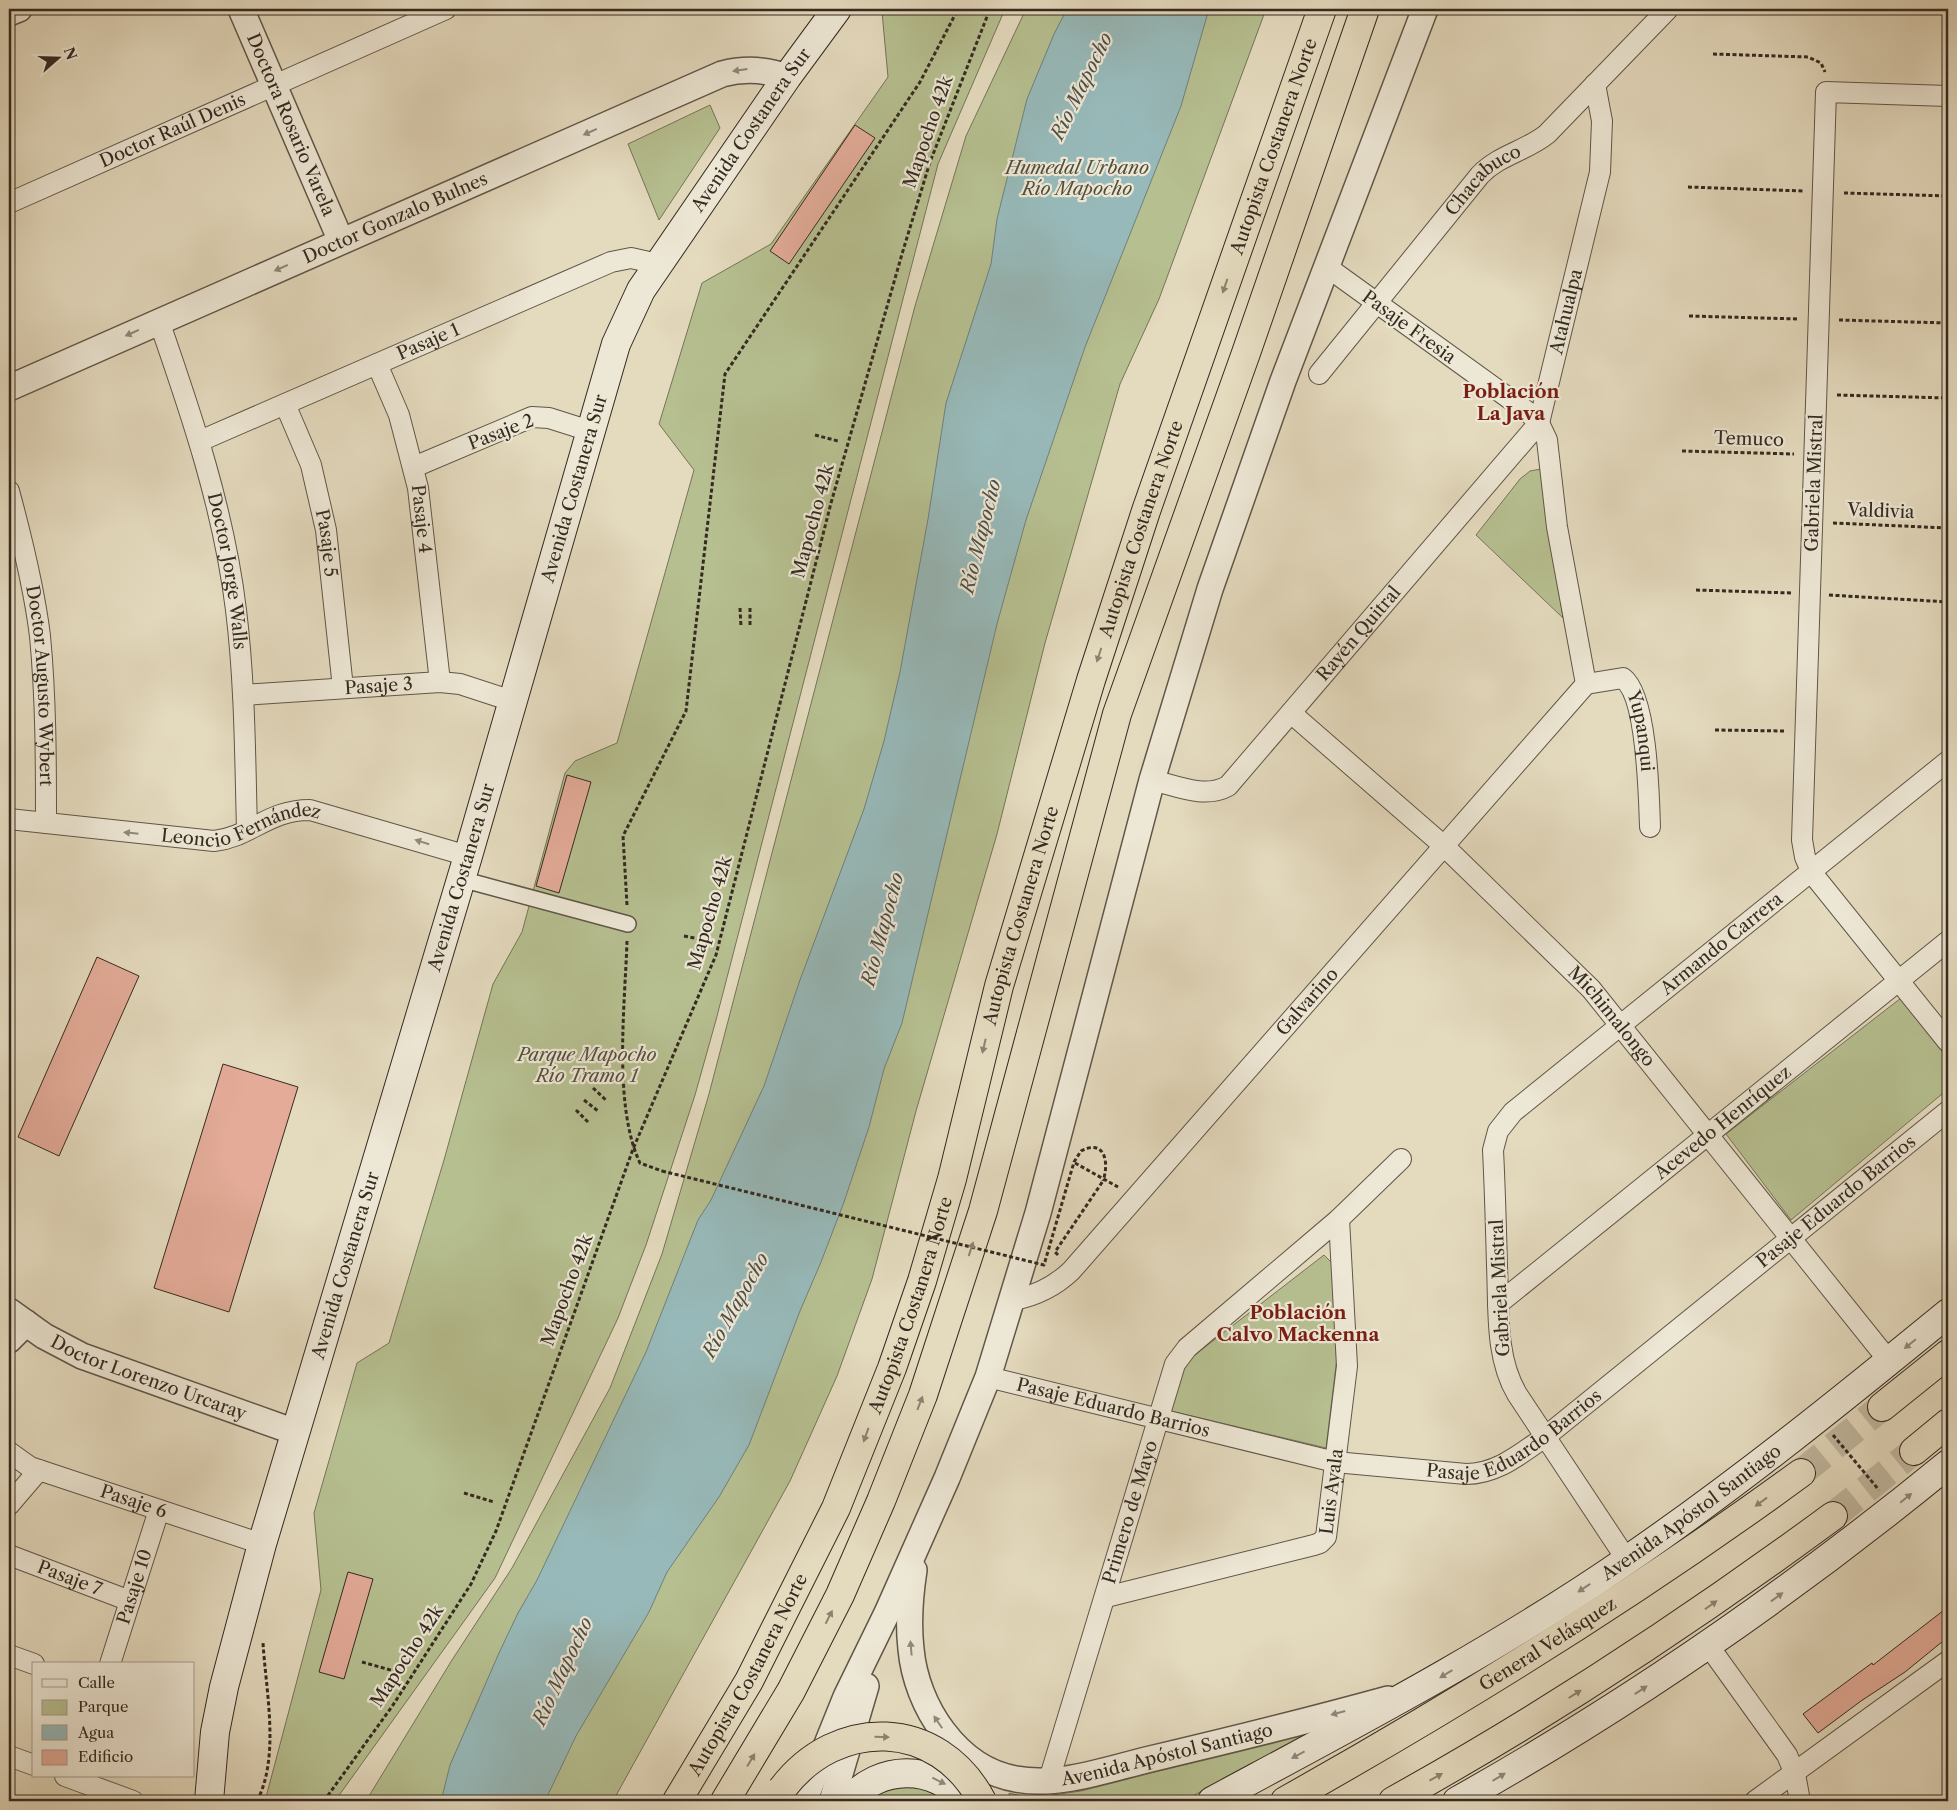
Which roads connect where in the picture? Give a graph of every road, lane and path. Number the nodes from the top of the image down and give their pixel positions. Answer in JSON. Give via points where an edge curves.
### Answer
{"nodes":[{"id":1,"x":19,"y":9,"type":"edge"},
{"id":2,"x":241,"y":9,"type":"edge"},
{"id":3,"x":446,"y":9,"type":"edge"},
{"id":4,"x":837,"y":9,"type":"edge"},
{"id":5,"x":958,"y":9,"type":"edge"},
{"id":6,"x":990,"y":9,"type":"edge"},
{"id":7,"x":1322,"y":9,"type":"edge"},
{"id":8,"x":1365,"y":9,"type":"edge"},
{"id":9,"x":1425,"y":9,"type":"edge"},
{"id":10,"x":1668,"y":9,"type":"edge"},
{"id":11,"x":9,"y":13,"type":"edge"},
{"id":12,"x":1713,"y":54,"type":"dead end"},
{"id":13,"x":787,"y":77,"type":"junction"},
{"id":14,"x":1595,"y":84,"type":"junction"},
{"id":15,"x":273,"y":86,"type":"junction"},
{"id":16,"x":1826,"y":92,"type":"junction"},
{"id":17,"x":1948,"y":96,"type":"edge"},
{"id":18,"x":9,"y":203,"type":"edge"},
{"id":19,"x":341,"y":241,"type":"junction"},
{"id":20,"x":658,"y":264,"type":"junction"},
{"id":21,"x":1327,"y":267,"type":"junction"},
{"id":22,"x":1377,"y":304,"type":"junction"},
{"id":23,"x":159,"y":321,"type":"junction"},
{"id":24,"x":377,"y":364,"type":"junction"},
{"id":25,"x":1319,"y":374,"type":"dead end"},
{"id":26,"x":9,"y":388,"type":"edge"},
{"id":27,"x":1816,"y":394,"type":"junction"},
{"id":28,"x":1948,"y":398,"type":"edge"},
{"id":29,"x":285,"y":404,"type":"junction"},
{"id":30,"x":1539,"y":423,"type":"junction"},
{"id":31,"x":590,"y":431,"type":"junction"},
{"id":32,"x":815,"y":435,"type":"dead end"},
{"id":33,"x":200,"y":441,"type":"junction"},
{"id":34,"x":838,"y":441,"type":"dead end"},
{"id":35,"x":1682,"y":451,"type":"dead end"},
{"id":36,"x":1814,"y":455,"type":"junction"},
{"id":37,"x":414,"y":467,"type":"junction"},
{"id":38,"x":9,"y":491,"type":"edge"},
{"id":39,"x":1812,"y":522,"type":"junction"},
{"id":40,"x":1948,"y":528,"type":"edge"},
{"id":41,"x":740,"y":608,"type":"dead end"},
{"id":42,"x":750,"y":608,"type":"dead end"},
{"id":43,"x":741,"y":627,"type":"dead end"},
{"id":44,"x":750,"y":627,"type":"dead end"},
{"id":45,"x":440,"y":682,"type":"junction"},
{"id":46,"x":1586,"y":684,"type":"junction"},
{"id":47,"x":343,"y":688,"type":"junction"},
{"id":48,"x":243,"y":695,"type":"junction"},
{"id":49,"x":512,"y":701,"type":"junction"},
{"id":50,"x":1291,"y":713,"type":"junction"},
{"id":51,"x":1715,"y":730,"type":"dead end"},
{"id":52,"x":1806,"y":732,"type":"junction"},
{"id":53,"x":1948,"y":761,"type":"edge"},
{"id":54,"x":1152,"y":780,"type":"junction"},
{"id":55,"x":9,"y":819,"type":"edge"},
{"id":56,"x":46,"y":823,"type":"junction"},
{"id":57,"x":1650,"y":827,"type":"dead end"},
{"id":58,"x":246,"y":830,"type":"junction"},
{"id":59,"x":1444,"y":846,"type":"junction"},
{"id":60,"x":465,"y":867,"type":"junction"},
{"id":61,"x":1812,"y":872,"type":"junction"},
{"id":62,"x":628,"y":924,"type":"junction"},
{"id":63,"x":684,"y":936,"type":"dead end"},
{"id":64,"x":1948,"y":941,"type":"edge"},
{"id":65,"x":710,"y":942,"type":"dead end"},
{"id":66,"x":1899,"y":981,"type":"junction"},
{"id":67,"x":1621,"y":1024,"type":"junction"},
{"id":68,"x":1948,"y":1042,"type":"edge"},
{"id":69,"x":593,"y":1088,"type":"dead end"},
{"id":70,"x":584,"y":1100,"type":"dead end"},
{"id":71,"x":607,"y":1101,"type":"dead end"},
{"id":72,"x":576,"y":1110,"type":"dead end"},
{"id":73,"x":598,"y":1111,"type":"dead end"},
{"id":74,"x":1948,"y":1111,"type":"edge"},
{"id":75,"x":588,"y":1122,"type":"dead end"},
{"id":76,"x":1498,"y":1131,"type":"joint"},
{"id":77,"x":1709,"y":1135,"type":"junction"},
{"id":78,"x":633,"y":1149,"type":"junction"},
{"id":79,"x":1402,"y":1160,"type":"dead end"},
{"id":80,"x":1079,"y":1164,"type":"dead end"},
{"id":81,"x":1103,"y":1179,"type":"junction"},
{"id":82,"x":1339,"y":1219,"type":"junction"},
{"id":83,"x":1792,"y":1238,"type":"junction"},
{"id":84,"x":1055,"y":1252,"type":"dead end"},
{"id":85,"x":1013,"y":1300,"type":"junction"},
{"id":86,"x":1498,"y":1304,"type":"junction"},
{"id":87,"x":1948,"y":1313,"type":"edge"},
{"id":88,"x":14,"y":1325,"type":"edge"},
{"id":89,"x":1948,"y":1354,"type":"edge"},
{"id":90,"x":1889,"y":1361,"type":"junction"},
{"id":91,"x":988,"y":1377,"type":"junction"},
{"id":92,"x":1882,"y":1408,"type":"tunnel mouth"},
{"id":93,"x":1159,"y":1418,"type":"junction"},
{"id":94,"x":1819,"y":1418,"type":"junction"},
{"id":95,"x":1948,"y":1423,"type":"edge"},
{"id":96,"x":295,"y":1432,"type":"junction"},
{"id":97,"x":1545,"y":1437,"type":"junction"},
{"id":98,"x":1914,"y":1451,"type":"tunnel mouth"},
{"id":99,"x":9,"y":1452,"type":"edge"},
{"id":100,"x":1335,"y":1462,"type":"junction"},
{"id":101,"x":1948,"y":1464,"type":"edge"},
{"id":102,"x":39,"y":1470,"type":"junction"},
{"id":103,"x":1801,"y":1473,"type":"tunnel mouth"},
{"id":104,"x":464,"y":1493,"type":"dead end"},
{"id":105,"x":494,"y":1502,"type":"dead end"},
{"id":106,"x":9,"y":1505,"type":"edge"},
{"id":107,"x":1894,"y":1508,"type":"junction"},
{"id":108,"x":159,"y":1510,"type":"junction"},
{"id":109,"x":1833,"y":1516,"type":"tunnel mouth"},
{"id":110,"x":917,"y":1543,"type":"junction"},
{"id":111,"x":262,"y":1544,"type":"junction"},
{"id":112,"x":9,"y":1555,"type":"edge"},
{"id":113,"x":1627,"y":1560,"type":"junction"},
{"id":114,"x":1106,"y":1597,"type":"junction"},
{"id":115,"x":130,"y":1601,"type":"junction"},
{"id":116,"x":887,"y":1614,"type":"junction"},
{"id":117,"x":262,"y":1637,"type":"dead end"},
{"id":118,"x":1708,"y":1645,"type":"junction"},
{"id":119,"x":9,"y":1655,"type":"edge"},
{"id":120,"x":1948,"y":1661,"type":"edge"},
{"id":121,"x":111,"y":1662,"type":"edge"},
{"id":122,"x":362,"y":1662,"type":"dead end"},
{"id":123,"x":32,"y":1663,"type":"edge"},
{"id":124,"x":394,"y":1672,"type":"dead end"},
{"id":125,"x":1925,"y":1678,"type":"junction"},
{"id":126,"x":1948,"y":1679,"type":"edge"},
{"id":127,"x":1418,"y":1690,"type":"junction"},
{"id":128,"x":9,"y":1756,"type":"edge"},
{"id":129,"x":32,"y":1764,"type":"edge"},
{"id":130,"x":1795,"y":1774,"type":"junction"},
{"id":131,"x":74,"y":1778,"type":"edge"},
{"id":132,"x":1049,"y":1780,"type":"junction"},
{"id":133,"x":787,"y":1797,"type":"edge"},
{"id":134,"x":133,"y":1801,"type":"edge"},
{"id":135,"x":209,"y":1801,"type":"edge"},
{"id":136,"x":257,"y":1801,"type":"edge"},
{"id":137,"x":324,"y":1801,"type":"edge"},
{"id":138,"x":677,"y":1801,"type":"edge"},
{"id":139,"x":725,"y":1801,"type":"edge"},
{"id":140,"x":832,"y":1801,"type":"edge"},
{"id":141,"x":848,"y":1801,"type":"edge"},
{"id":142,"x":964,"y":1801,"type":"edge"},
{"id":143,"x":982,"y":1801,"type":"edge"},
{"id":144,"x":1212,"y":1801,"type":"edge"},
{"id":145,"x":1285,"y":1801,"type":"edge"},
{"id":146,"x":1393,"y":1801,"type":"edge"},
{"id":147,"x":1457,"y":1801,"type":"edge"},
{"id":148,"x":1755,"y":1801,"type":"edge"},
{"id":149,"x":1800,"y":1801,"type":"edge"}],
"edges":[{"from":1,"to":11,"type":"street"},
{"from":2,"to":15,"type":"street","name":"Doctora Rosario Varela"},
{"from":3,"to":15,"type":"street","name":"Doctor Raúl Denis"},
{"from":4,"to":13,"type":"main road","name":"Avenida Costanera Sur"},
{"from":5,"to":62,"type":"path","via":[[920,82],[725,374],[686,711],[623,836]]},
{"from":6,"to":78,"type":"path","name":"Mapocho 42k","via":[[930,162],[899,264],[831,503],[716,955]]},
{"from":7,"to":138,"type":"highway","name":"Autopista Costanera Norte","one_way":true,"via":[[1146,511],[1094,671],[999,986],[942,1215],[892,1368],[836,1508],[750,1681]]},
{"from":139,"to":8,"type":"highway","one_way":true,"via":[[791,1691],[840,1595],[923,1396],[983,1211],[1117,714]]},
{"from":9,"to":21,"type":"street"},
{"from":10,"to":14,"type":"street","name":"Chacabuco"},
{"from":12,"to":16,"type":"path","via":[[1815,59],[1826,72]]},
{"from":13,"to":19,"type":"street","name":"Doctor Gonzalo Bulnes","one_way":true,"via":[[749,69],[722,74]]},
{"from":13,"to":20,"type":"main road","name":"Avenida Costanera Sur"},
{"from":14,"to":22,"type":"street","name":"Chacabuco","via":[[1539,141],[1486,168]]},
{"from":14,"to":30,"type":"street","name":"Atahualpa","via":[[1602,121],[1600,172]]},
{"from":15,"to":18,"type":"street","name":"Doctor Raúl Denis"},
{"from":15,"to":19,"type":"street","name":"Doctora Rosario Varela"},
{"from":16,"to":17,"type":"street"},
{"from":16,"to":27,"type":"street","name":"Gabriela Mistral"},
{"from":19,"to":23,"type":"street","name":"Doctor Gonzalo Bulnes","one_way":true},
{"from":20,"to":24,"type":"street","name":"Pasaje 1","via":[[631,258],[611,262]]},
{"from":20,"to":31,"type":"main road","name":"Avenida Costanera Sur","via":[[627,316]]},
{"from":21,"to":22,"type":"street","name":"Pasaje Fresia"},
{"from":21,"to":54,"type":"street","via":[[1242,495]]},
{"from":22,"to":25,"type":"street","name":"Chacabuco"},
{"from":22,"to":30,"type":"street","name":"Pasaje Fresia"},
{"from":23,"to":26,"type":"street","name":"Doctor Gonzalo Bulnes","one_way":true},
{"from":23,"to":33,"type":"street","name":"Doctor Jorge Walls"},
{"from":24,"to":29,"type":"street","name":"Pasaje 1"},
{"from":24,"to":37,"type":"street","name":"Pasaje 4","via":[[399,416]]},
{"from":27,"to":28,"type":"path"},
{"from":27,"to":36,"type":"street","name":"Gabriela Mistral"},
{"from":29,"to":33,"type":"street","name":"Pasaje 1"},
{"from":29,"to":47,"type":"street","name":"Pasaje 5","via":[[311,465],[322,506]]},
{"from":30,"to":46,"type":"street","via":[[1547,440],[1557,527]]},
{"from":30,"to":50,"type":"street","name":"Rayén Quitral"},
{"from":31,"to":37,"type":"street","name":"Pasaje 2","via":[[549,418],[532,417]]},
{"from":31,"to":49,"type":"main road","name":"Avenida Costanera Sur"},
{"from":32,"to":34,"type":"path"},
{"from":33,"to":48,"type":"street","name":"Doctor Jorge Walls","via":[[230,566]]},
{"from":35,"to":36,"type":"path","name":"Temuco"},
{"from":36,"to":39,"type":"street","name":"Gabriela Mistral"},
{"from":37,"to":45,"type":"street","name":"Pasaje 4","via":[[422,510]]},
{"from":38,"to":56,"type":"street","name":"Doctor Augusto Wybert","via":[[21,536],[39,634],[46,745]]},
{"from":39,"to":40,"type":"path","name":"Valdivia"},
{"from":39,"to":52,"type":"street","name":"Gabriela Mistral"},
{"from":41,"to":43,"type":"path"},
{"from":42,"to":44,"type":"path"},
{"from":45,"to":47,"type":"street","name":"Pasaje 3"},
{"from":45,"to":49,"type":"street","name":"Pasaje 3","via":[[460,684]]},
{"from":46,"to":57,"type":"street","name":"Yupanqui","via":[[1623,678],[1636,695],[1645,754]]},
{"from":46,"to":59,"type":"street","name":"Galvarino"},
{"from":47,"to":48,"type":"street","name":"Pasaje 3"},
{"from":48,"to":58,"type":"street","name":"Doctor Jorge Walls"},
{"from":49,"to":60,"type":"main road","name":"Avenida Costanera Sur"},
{"from":50,"to":54,"type":"street","name":"Rayén Quitral","via":[[1235,778],[1220,790],[1205,792]]},
{"from":50,"to":59,"type":"street","name":"Michimalongo"},
{"from":51,"to":52,"type":"path"},
{"from":52,"to":61,"type":"street","name":"Gabriela Mistral","via":[[1802,840]]},
{"from":53,"to":61,"type":"street","name":"Armando Carrera"},
{"from":54,"to":85,"type":"street"},
{"from":55,"to":56,"type":"street","name":"Leoncio Fernández"},
{"from":58,"to":56,"type":"street","name":"Leoncio Fernández","one_way":true,"via":[[225,840],[214,841]]},
{"from":60,"to":58,"type":"street","name":"Leoncio Fernández","one_way":true,"via":[[310,810],[284,812]]},
{"from":59,"to":67,"type":"street","name":"Michimalongo","via":[[1591,989]]},
{"from":59,"to":85,"type":"street","name":"Galvarino","via":[[1071,1271],[1037,1295]]},
{"from":60,"to":62,"type":"street"},
{"from":60,"to":96,"type":"main road","name":"Avenida Costanera Sur"},
{"from":61,"to":66,"type":"street","name":"Gabriela Mistral"},
{"from":61,"to":67,"type":"street","name":"Armando Carrera"},
{"from":62,"to":78,"type":"path","via":[[623,1083]]},
{"from":63,"to":65,"type":"path"},
{"from":64,"to":66,"type":"street","name":"Acevedo Henríquez"},
{"from":66,"to":68,"type":"street","name":"Gabriela Mistral"},
{"from":66,"to":77,"type":"street","name":"Acevedo Henríquez"},
{"from":67,"to":76,"type":"street","name":"Armando Carrera","via":[[1513,1112]]},
{"from":67,"to":77,"type":"street","name":"Michimalongo"},
{"from":69,"to":71,"type":"path"},
{"from":70,"to":73,"type":"path"},
{"from":72,"to":75,"type":"path"},
{"from":74,"to":83,"type":"street","name":"Pasaje Eduardo Barrios"},
{"from":76,"to":86,"type":"street","name":"Gabriela Mistral","via":[[1493,1150]]},
{"from":77,"to":83,"type":"street","name":"Michimalongo"},
{"from":77,"to":86,"type":"street","name":"Acevedo Henríquez"},
{"from":78,"to":81,"type":"path","bridge":true,"via":[[640,1163],[662,1171],[1044,1265],[1074,1162],[1081,1150],[1091,1148],[1105,1156],[1107,1166]]},
{"from":78,"to":137,"type":"path","name":"Mapocho 42k","via":[[505,1508],[475,1575],[393,1705]]},
{"from":79,"to":82,"type":"street","name":"Primero de Mayo"},
{"from":80,"to":81,"type":"path"},
{"from":81,"to":84,"type":"path"},
{"from":82,"to":93,"type":"street","name":"Primero de Mayo","via":[[1187,1348],[1172,1372]]},
{"from":82,"to":100,"type":"street","name":"Luis Ayala","via":[[1347,1366]]},
{"from":83,"to":90,"type":"street","name":"Michimalongo"},
{"from":83,"to":97,"type":"street","name":"Pasaje Eduardo Barrios"},
{"from":85,"to":91,"type":"street"},
{"from":86,"to":97,"type":"street","name":"Gabriela Mistral","via":[[1506,1373]]},
{"from":87,"to":90,"type":"main road","name":"Avenida Apóstol Santiago","one_way":true},
{"from":88,"to":96,"type":"street","name":"Doctor Lorenzo Urcaray","via":[[95,1362]]},
{"from":89,"to":92,"type":"highway"},
{"from":90,"to":94,"type":"main road","name":"Avenida Apóstol Santiago"},
{"from":91,"to":93,"type":"street","name":"Pasaje Eduardo Barrios"},
{"from":91,"to":110,"type":"street"},
{"from":93,"to":100,"type":"street","name":"Pasaje Eduardo Barrios"},
{"from":93,"to":114,"type":"street","name":"Primero de Mayo"},
{"from":94,"to":107,"type":"path"},
{"from":94,"to":113,"type":"main road","name":"Avenida Apóstol Santiago"},
{"from":95,"to":98,"type":"highway"},
{"from":96,"to":111,"type":"main road","name":"Avenida Costanera Sur"},
{"from":97,"to":100,"type":"street","name":"Pasaje Eduardo Barrios","via":[[1502,1466],[1476,1474]]},
{"from":97,"to":113,"type":"street","name":"Gabriela Mistral"},
{"from":99,"to":102,"type":"street","name":"Pasaje 6","via":[[22,1463]]},
{"from":100,"to":114,"type":"street","name":"Luis Ayala","via":[[1326,1537],[1320,1543]]},
{"from":107,"to":101,"type":"main road","one_way":true},
{"from":102,"to":106,"type":"street"},
{"from":102,"to":108,"type":"street","name":"Pasaje 6"},
{"from":103,"to":145,"type":"highway","name":"General Velásquez","one_way":true,"via":[[1661,1572],[1541,1651]]},
{"from":104,"to":105,"type":"path"},
{"from":118,"to":107,"type":"main road","one_way":true},
{"from":108,"to":111,"type":"street","name":"Pasaje 6"},
{"from":108,"to":115,"type":"street","name":"Pasaje 10"},
{"from":146,"to":109,"type":"highway","one_way":true,"via":[[1528,1724],[1624,1663]]},
{"from":110,"to":116,"type":"street"},
{"from":132,"to":110,"type":"street","name":"Avenida Apóstol Santiago","one_way":true,"via":[[1017,1780],[984,1768],[955,1744],[930,1711],[910,1649],[911,1588]]},
{"from":111,"to":135,"type":"main road","name":"Avenida Costanera Sur","via":[[224,1687],[215,1732]]},
{"from":112,"to":115,"type":"street","name":"Pasaje 7"},
{"from":113,"to":127,"type":"main road","name":"Avenida Apóstol Santiago","one_way":true},
{"from":114,"to":132,"type":"street","name":"Primero de Mayo"},
{"from":115,"to":121,"type":"street","name":"Pasaje 10"},
{"from":116,"to":133,"type":"street","via":[[846,1698]]},
{"from":116,"to":140,"type":"street"},
{"from":117,"to":136,"type":"path","via":[[270,1750]]},
{"from":118,"to":130,"type":"street","via":[[1787,1755]]},
{"from":147,"to":118,"type":"main road","one_way":true,"via":[[1564,1738]]},
{"from":119,"to":123,"type":"street"},
{"from":120,"to":125,"type":"street"},
{"from":122,"to":124,"type":"path"},
{"from":125,"to":126,"type":"street"},
{"from":125,"to":130,"type":"street"},
{"from":127,"to":132,"type":"street","name":"Avenida Apóstol Santiago","one_way":true,"via":[[1238,1739]]},
{"from":127,"to":144,"type":"main road","name":"Avenida Apóstol Santiago","one_way":true},
{"from":128,"to":129,"type":"street"},
{"from":130,"to":148,"type":"street"},
{"from":130,"to":149,"type":"street"},
{"from":131,"to":134,"type":"street"},
{"from":133,"to":143,"type":"highway","one_way":true,"bridge":true,"via":[[793,1774],[824,1750],[842,1742],[880,1736],[899,1738],[936,1752],[965,1775]]},
{"from":141,"to":142,"type":"main road","one_way":true,"via":[[878,1778],[906,1773],[934,1778]]}]}
